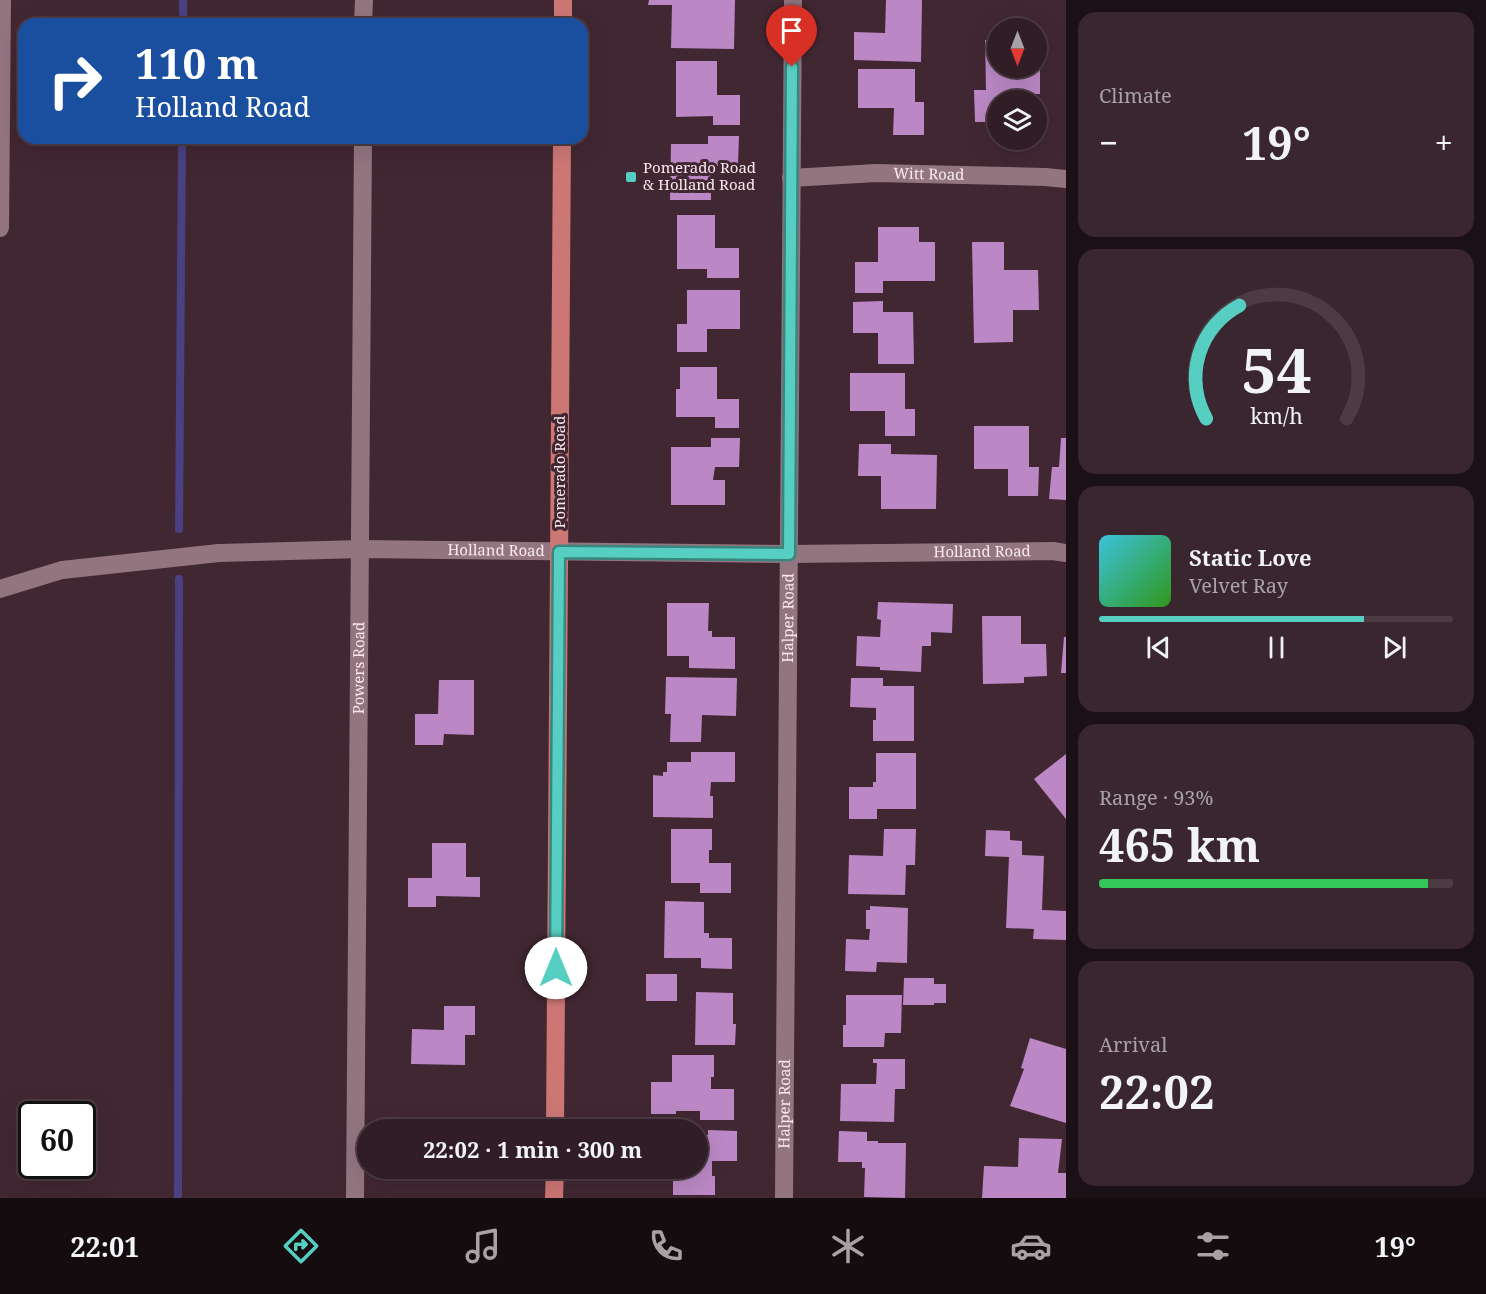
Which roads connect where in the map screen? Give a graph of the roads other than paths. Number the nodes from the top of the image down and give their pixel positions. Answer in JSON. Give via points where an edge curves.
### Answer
{"nodes":[{"id":1,"x":2,"y":0,"type":"edge"},
{"id":2,"x":364,"y":0,"type":"edge"},
{"id":3,"x":563,"y":0,"type":"edge"},
{"id":4,"x":793,"y":0,"type":"edge"},
{"id":5,"x":363,"y":18,"type":"edge"},
{"id":6,"x":563,"y":18,"type":"edge"},
{"id":7,"x":363,"y":144,"type":"edge"},
{"id":8,"x":562,"y":144,"type":"edge"},
{"id":9,"x":791,"y":178,"type":"junction"},
{"id":10,"x":1066,"y":180,"type":"edge"},
{"id":11,"x":0,"y":228,"type":"edge"},
{"id":12,"x":360,"y":549,"type":"junction"},
{"id":13,"x":559,"y":552,"type":"junction"},
{"id":14,"x":1066,"y":553,"type":"edge"},
{"id":15,"x":789,"y":554,"type":"junction"},
{"id":16,"x":0,"y":589,"type":"edge"},
{"id":17,"x":555,"y":1119,"type":"edge"},
{"id":18,"x":555,"y":1179,"type":"edge"},
{"id":19,"x":355,"y":1198,"type":"edge"},
{"id":20,"x":555,"y":1198,"type":"edge"},
{"id":21,"x":784,"y":1198,"type":"edge"}],
"edges":[{"from":1,"to":11,"type":"street"},
{"from":2,"to":5,"type":"street"},
{"from":3,"to":6,"type":"main road"},
{"from":4,"to":9,"type":"street","name":"Halper Road"},
{"from":7,"to":12,"type":"street","name":"Powers Road"},
{"from":8,"to":13,"type":"main road","name":"Pomerado Road"},
{"from":9,"to":10,"type":"street","name":"Witt Road","via":[[876,173]]},
{"from":9,"to":15,"type":"street","name":"Halper Road"},
{"from":12,"to":13,"type":"street","name":"Holland Road"},
{"from":12,"to":16,"type":"street","name":"Holland Road","via":[[219,553],[62,570]]},
{"from":12,"to":19,"type":"street","name":"Powers Road"},
{"from":13,"to":15,"type":"street","name":"Holland Road"},
{"from":13,"to":17,"type":"main road","name":"Pomerado Road"},
{"from":14,"to":15,"type":"street","name":"Holland Road","via":[[1053,550]]},
{"from":15,"to":21,"type":"street","name":"Halper Road"},
{"from":18,"to":20,"type":"main road"}]}
